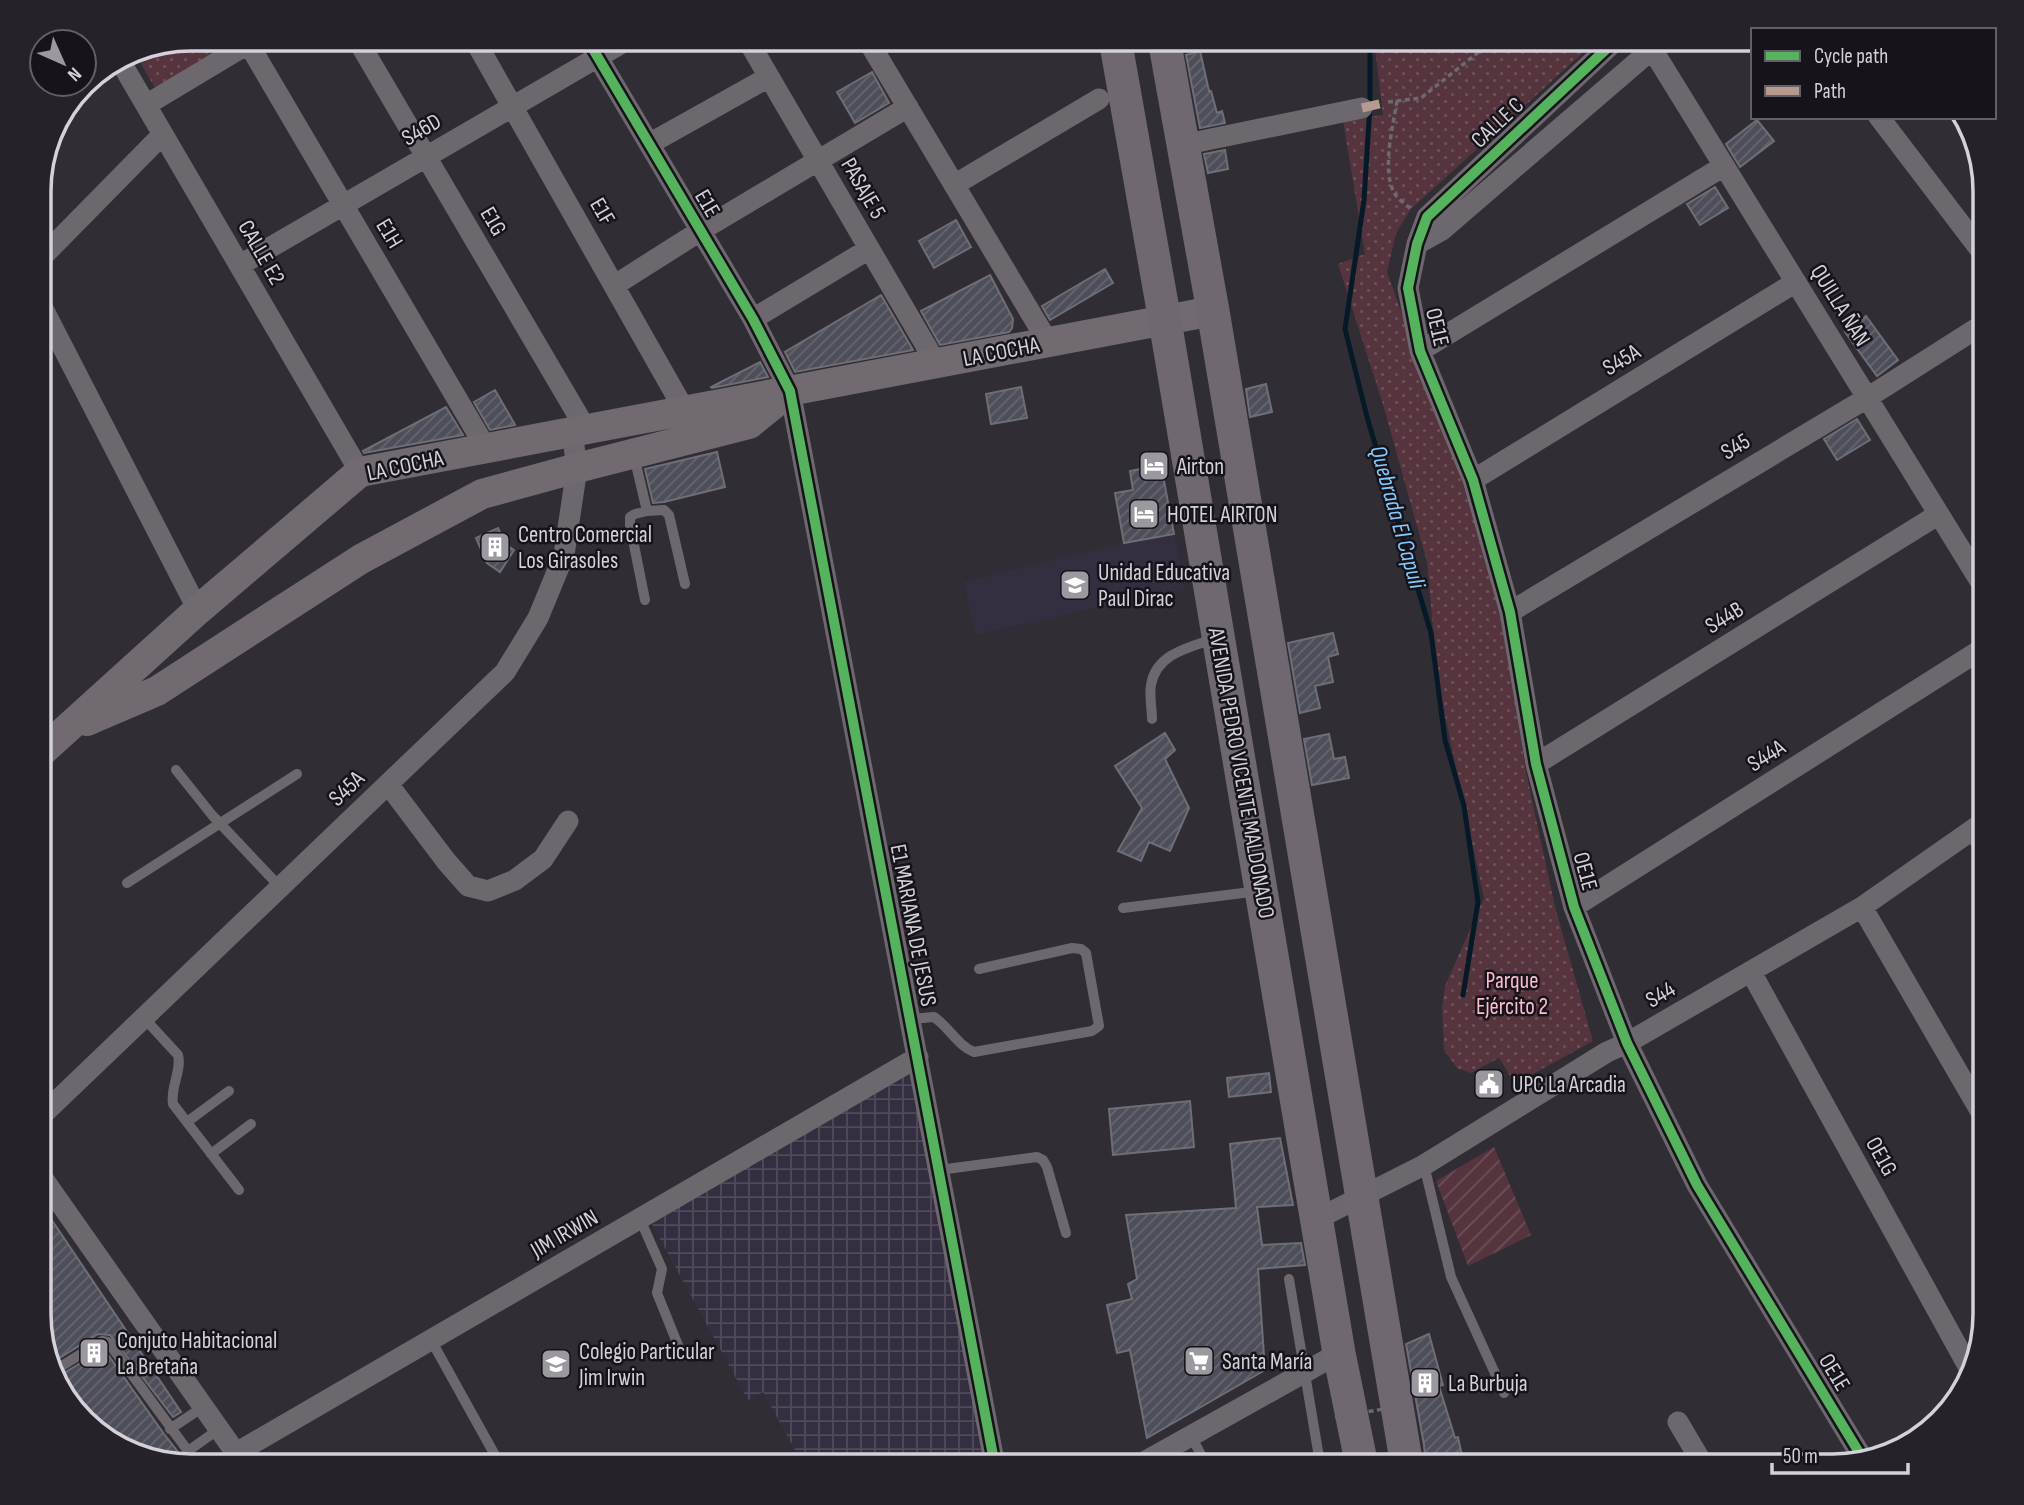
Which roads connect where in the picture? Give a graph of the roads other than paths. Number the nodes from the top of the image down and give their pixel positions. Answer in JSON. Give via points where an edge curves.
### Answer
{"nodes":[{"id":1,"x":235,"y":51,"type":"edge"},
{"id":2,"x":258,"y":51,"type":"edge"},
{"id":3,"x":365,"y":51,"type":"edge"},
{"id":4,"x":481,"y":51,"type":"edge"},
{"id":5,"x":588,"y":51,"type":"edge"},
{"id":6,"x":594,"y":51,"type":"edge"},
{"id":7,"x":755,"y":51,"type":"edge"},
{"id":8,"x":876,"y":51,"type":"edge"},
{"id":9,"x":1118,"y":51,"type":"edge"},
{"id":10,"x":1166,"y":51,"type":"edge"},
{"id":11,"x":1603,"y":51,"type":"edge"},
{"id":12,"x":1650,"y":51,"type":"edge"},
{"id":13,"x":1662,"y":51,"type":"edge"},
{"id":14,"x":125,"y":68,"type":"edge"},
{"id":15,"x":769,"y":76,"type":"junction"},
{"id":16,"x":1098,"y":99,"type":"dead end"},
{"id":17,"x":146,"y":105,"type":"junction"},
{"id":18,"x":513,"y":107,"type":"junction"},
{"id":19,"x":908,"y":107,"type":"junction"},
{"id":20,"x":1362,"y":108,"type":"dead end"},
{"id":21,"x":1881,"y":119,"type":"edge"},
{"id":22,"x":163,"y":134,"type":"junction"},
{"id":23,"x":649,"y":144,"type":"junction"},
{"id":24,"x":1182,"y":145,"type":"junction"},
{"id":25,"x":426,"y":157,"type":"junction"},
{"id":26,"x":818,"y":161,"type":"junction"},
{"id":27,"x":1724,"y":166,"type":"junction"},
{"id":28,"x":954,"y":185,"type":"junction"},
{"id":29,"x":343,"y":205,"type":"junction"},
{"id":30,"x":700,"y":231,"type":"junction"},
{"id":31,"x":1973,"y":239,"type":"edge"},
{"id":32,"x":1417,"y":244,"type":"junction"},
{"id":33,"x":51,"y":248,"type":"edge"},
{"id":34,"x":869,"y":248,"type":"junction"},
{"id":35,"x":240,"y":265,"type":"junction"},
{"id":36,"x":1796,"y":282,"type":"junction"},
{"id":37,"x":615,"y":285,"type":"junction"},
{"id":38,"x":1188,"y":316,"type":"junction"},
{"id":39,"x":753,"y":319,"type":"junction"},
{"id":40,"x":51,"y":324,"type":"edge"},
{"id":41,"x":1973,"y":332,"type":"edge"},
{"id":42,"x":1048,"y":342,"type":"junction"},
{"id":43,"x":1420,"y":351,"type":"junction"},
{"id":44,"x":936,"y":363,"type":"junction"},
{"id":45,"x":790,"y":391,"type":"junction"},
{"id":46,"x":1867,"y":398,"type":"junction"},
{"id":47,"x":685,"y":411,"type":"junction"},
{"id":48,"x":579,"y":431,"type":"junction"},
{"id":49,"x":486,"y":449,"type":"junction"},
{"id":50,"x":634,"y":454,"type":"junction"},
{"id":51,"x":577,"y":468,"type":"junction"},
{"id":52,"x":360,"y":472,"type":"junction"},
{"id":53,"x":1473,"y":480,"type":"junction"},
{"id":54,"x":647,"y":511,"type":"junction"},
{"id":55,"x":1939,"y":514,"type":"junction"},
{"id":56,"x":1973,"y":568,"type":"edge"},
{"id":57,"x":685,"y":584,"type":"dead end"},
{"id":58,"x":645,"y":600,"type":"dead end"},
{"id":59,"x":198,"y":610,"type":"junction"},
{"id":60,"x":1510,"y":612,"type":"junction"},
{"id":61,"x":1219,"y":638,"type":"junction"},
{"id":62,"x":1973,"y":655,"type":"edge"},
{"id":63,"x":1152,"y":719,"type":"dead end"},
{"id":64,"x":51,"y":736,"type":"edge"},
{"id":65,"x":51,"y":738,"type":"edge"},
{"id":66,"x":1536,"y":764,"type":"junction"},
{"id":67,"x":176,"y":770,"type":"dead end"},
{"id":68,"x":297,"y":774,"type":"dead end"},
{"id":69,"x":388,"y":784,"type":"junction"},
{"id":70,"x":568,"y":821,"type":"dead end"},
{"id":71,"x":222,"y":822,"type":"junction"},
{"id":72,"x":1973,"y":830,"type":"edge"},
{"id":73,"x":127,"y":883,"type":"dead end"},
{"id":74,"x":280,"y":887,"type":"junction"},
{"id":75,"x":1261,"y":891,"type":"junction"},
{"id":76,"x":1574,"y":907,"type":"junction"},
{"id":77,"x":1862,"y":907,"type":"junction"},
{"id":78,"x":1123,"y":908,"type":"dead end"},
{"id":79,"x":979,"y":968,"type":"dead end"},
{"id":80,"x":1751,"y":972,"type":"junction"},
{"id":81,"x":144,"y":1018,"type":"junction"},
{"id":82,"x":911,"y":1019,"type":"junction"},
{"id":83,"x":1627,"y":1043,"type":"junction"},
{"id":84,"x":918,"y":1057,"type":"junction"},
{"id":85,"x":229,"y":1091,"type":"dead end"},
{"id":86,"x":1973,"y":1097,"type":"edge"},
{"id":87,"x":51,"y":1107,"type":"edge"},
{"id":88,"x":1311,"y":1118,"type":"dead end"},
{"id":89,"x":187,"y":1122,"type":"junction"},
{"id":90,"x":251,"y":1124,"type":"dead end"},
{"id":91,"x":211,"y":1154,"type":"junction"},
{"id":92,"x":1424,"y":1165,"type":"junction"},
{"id":93,"x":939,"y":1170,"type":"junction"},
{"id":94,"x":239,"y":1191,"type":"dead end"},
{"id":95,"x":1351,"y":1203,"type":"junction"},
{"id":96,"x":51,"y":1206,"type":"edge"},
{"id":97,"x":1322,"y":1217,"type":"junction"},
{"id":98,"x":639,"y":1219,"type":"junction"},
{"id":99,"x":1066,"y":1233,"type":"dead end"},
{"id":100,"x":1289,"y":1279,"type":"dead end"},
{"id":101,"x":431,"y":1340,"type":"junction"},
{"id":102,"x":1339,"y":1353,"type":"junction"},
{"id":103,"x":682,"y":1355,"type":"dead end"},
{"id":104,"x":1965,"y":1361,"type":"edge"},
{"id":105,"x":61,"y":1367,"type":"edge"},
{"id":106,"x":1304,"y":1373,"type":"junction"},
{"id":107,"x":1504,"y":1393,"type":"dead end"},
{"id":108,"x":203,"y":1407,"type":"junction"},
{"id":109,"x":1678,"y":1422,"type":"dead end"},
{"id":110,"x":170,"y":1429,"type":"junction"},
{"id":111,"x":219,"y":1429,"type":"junction"},
{"id":112,"x":1191,"y":1436,"type":"junction"},
{"id":113,"x":188,"y":1451,"type":"junction"},
{"id":114,"x":1858,"y":1452,"type":"edge"},
{"id":115,"x":190,"y":1454,"type":"edge"},
{"id":116,"x":237,"y":1454,"type":"edge"},
{"id":117,"x":250,"y":1454,"type":"edge"},
{"id":118,"x":494,"y":1454,"type":"edge"},
{"id":119,"x":993,"y":1454,"type":"edge"},
{"id":120,"x":1159,"y":1454,"type":"edge"},
{"id":121,"x":1201,"y":1454,"type":"edge"},
{"id":122,"x":1318,"y":1454,"type":"edge"},
{"id":123,"x":1360,"y":1454,"type":"edge"},
{"id":124,"x":1368,"y":1454,"type":"edge"},
{"id":125,"x":1404,"y":1454,"type":"edge"},
{"id":126,"x":1697,"y":1454,"type":"edge"}],
"edges":[{"from":1,"to":17,"type":"street"},
{"from":2,"to":29,"type":"street","name":"E1H"},
{"from":3,"to":25,"type":"street","name":"E1G"},
{"from":4,"to":18,"type":"street","name":"E1F"},
{"from":5,"to":18,"type":"street","name":"S46D"},
{"from":6,"to":23,"type":"street","name":"E1E"},
{"from":7,"to":15,"type":"street","name":"PASAJE 5"},
{"from":8,"to":19,"type":"street"},
{"from":9,"to":38,"type":"main road","name":"AVENIDA PEDRO VICENTE MALDONADO"},
{"from":10,"to":24,"type":"main road","name":"AVENIDA PEDRO VICENTE MALDONADO"},
{"from":11,"to":32,"type":"street","name":"CALLE C","via":[[1427,217]]},
{"from":12,"to":32,"type":"street","name":"CALLE C","via":[[1442,230]]},
{"from":13,"to":27,"type":"street","name":"QUILLA ÑAN"},
{"from":14,"to":17,"type":"street","name":"CALLE E2"},
{"from":15,"to":23,"type":"street"},
{"from":15,"to":26,"type":"street","name":"PASAJE 5"},
{"from":16,"to":28,"type":"street"},
{"from":17,"to":22,"type":"street","name":"CALLE E2"},
{"from":18,"to":25,"type":"street","name":"S46D"},
{"from":18,"to":37,"type":"street","name":"E1F"},
{"from":19,"to":26,"type":"street"},
{"from":19,"to":28,"type":"street"},
{"from":20,"to":24,"type":"street"},
{"from":21,"to":31,"type":"street"},
{"from":22,"to":33,"type":"street"},
{"from":22,"to":35,"type":"street","name":"CALLE E2"},
{"from":23,"to":30,"type":"street","name":"E1E"},
{"from":24,"to":38,"type":"main road","name":"AVENIDA PEDRO VICENTE MALDONADO"},
{"from":25,"to":29,"type":"street","name":"S46D"},
{"from":25,"to":48,"type":"street","name":"E1G"},
{"from":26,"to":30,"type":"street"},
{"from":26,"to":34,"type":"street","name":"PASAJE 5"},
{"from":27,"to":36,"type":"street","name":"QUILLA ÑAN"},
{"from":27,"to":43,"type":"street"},
{"from":28,"to":42,"type":"street"},
{"from":29,"to":35,"type":"street","name":"S46D"},
{"from":29,"to":49,"type":"street","name":"E1H"},
{"from":30,"to":37,"type":"street"},
{"from":30,"to":39,"type":"street","name":"E1E"},
{"from":32,"to":43,"type":"street","name":"OE1E","via":[[1408,288]]},
{"from":34,"to":39,"type":"street"},
{"from":34,"to":44,"type":"street","name":"PASAJE 5"},
{"from":35,"to":52,"type":"street","name":"CALLE E2"},
{"from":36,"to":46,"type":"street","name":"QUILLA ÑAN"},
{"from":36,"to":53,"type":"street","name":"S45A"},
{"from":37,"to":47,"type":"street","name":"E1F"},
{"from":38,"to":42,"type":"street","name":"LA COCHA"},
{"from":38,"to":61,"type":"main road","name":"AVENIDA PEDRO VICENTE MALDONADO"},
{"from":38,"to":95,"type":"main road","name":"AVENIDA PEDRO VICENTE MALDONADO"},
{"from":39,"to":45,"type":"street","name":"E1E"},
{"from":40,"to":59,"type":"street"},
{"from":41,"to":46,"type":"street","name":"S45"},
{"from":42,"to":44,"type":"street","name":"LA COCHA"},
{"from":43,"to":53,"type":"street","name":"OE1E"},
{"from":44,"to":45,"type":"street","name":"LA COCHA"},
{"from":45,"to":47,"type":"street","name":"LA COCHA"},
{"from":45,"to":50,"type":"street","name":"LA COCHA","via":[[750,424]]},
{"from":45,"to":82,"type":"street","name":"E1 MARIANA DE JESUS"},
{"from":46,"to":55,"type":"street","name":"QUILLA ÑAN"},
{"from":46,"to":60,"type":"street","name":"S45"},
{"from":47,"to":48,"type":"street","name":"LA COCHA"},
{"from":48,"to":49,"type":"street","name":"LA COCHA"},
{"from":48,"to":51,"type":"street","name":"S45A"},
{"from":49,"to":52,"type":"street","name":"LA COCHA"},
{"from":50,"to":51,"type":"street","name":"LA COCHA"},
{"from":50,"to":54,"type":"lane"},
{"from":51,"to":65,"type":"street","name":"LA COCHA","via":[[482,495],[361,559],[157,691]]},
{"from":51,"to":69,"type":"street","name":"S45A","via":[[564,555],[538,618],[505,672]]},
{"from":52,"to":59,"type":"street","name":"LA COCHA"},
{"from":53,"to":60,"type":"street","name":"OE1E"},
{"from":54,"to":57,"type":"lane","via":[[664,510],[669,515]]},
{"from":54,"to":58,"type":"lane","via":[[631,517],[630,525]]},
{"from":55,"to":56,"type":"street","name":"QUILLA ÑAN"},
{"from":55,"to":66,"type":"street","name":"S44B"},
{"from":59,"to":64,"type":"street","name":"LA COCHA"},
{"from":60,"to":66,"type":"street","name":"OE1E"},
{"from":61,"to":63,"type":"lane","via":[[1172,653],[1160,667],[1151,683]]},
{"from":61,"to":75,"type":"main road","name":"AVENIDA PEDRO VICENTE MALDONADO"},
{"from":62,"to":76,"type":"street","name":"S44A"},
{"from":66,"to":76,"type":"street","name":"OE1E"},
{"from":67,"to":71,"type":"lane"},
{"from":68,"to":71,"type":"lane"},
{"from":69,"to":70,"type":"street","via":[[468,886],[488,891],[515,880],[543,859]]},
{"from":69,"to":74,"type":"street","name":"S45A"},
{"from":71,"to":73,"type":"lane"},
{"from":71,"to":74,"type":"lane"},
{"from":72,"to":77,"type":"street","name":"S44"},
{"from":74,"to":81,"type":"street","name":"S45A"},
{"from":75,"to":78,"type":"lane"},
{"from":75,"to":97,"type":"main road","name":"AVENIDA PEDRO VICENTE MALDONADO"},
{"from":76,"to":83,"type":"street","name":"OE1E"},
{"from":77,"to":80,"type":"street","name":"S44"},
{"from":77,"to":86,"type":"street"},
{"from":79,"to":82,"type":"lane","via":[[1081,949],[1086,953],[1099,1026],[974,1052],[934,1017]]},
{"from":80,"to":83,"type":"street","name":"S44"},
{"from":80,"to":104,"type":"street","name":"OE1G"},
{"from":81,"to":87,"type":"street","name":"S45A"},
{"from":81,"to":89,"type":"lane","via":[[178,1055],[171,1093],[173,1104]]},
{"from":82,"to":84,"type":"street","name":"E1 MARIANA DE JESUS"},
{"from":83,"to":92,"type":"street","name":"S44"},
{"from":83,"to":114,"type":"street","name":"OE1E","via":[[1697,1185]]},
{"from":84,"to":93,"type":"street","name":"E1 MARIANA DE JESUS"},
{"from":84,"to":98,"type":"street","name":"JIM IRWIN"},
{"from":85,"to":89,"type":"lane"},
{"from":88,"to":97,"type":"lane"},
{"from":89,"to":91,"type":"lane"},
{"from":90,"to":91,"type":"lane"},
{"from":91,"to":94,"type":"lane"},
{"from":92,"to":95,"type":"street","name":"S44"},
{"from":92,"to":107,"type":"lane","via":[[1451,1277]]},
{"from":93,"to":99,"type":"lane","via":[[1037,1157],[1048,1167]]},
{"from":93,"to":119,"type":"street","name":"E1 MARIANA DE JESUS"},
{"from":95,"to":97,"type":"street","name":"S44"},
{"from":95,"to":125,"type":"main road","name":"AVENIDA PEDRO VICENTE MALDONADO"},
{"from":96,"to":108,"type":"street"},
{"from":97,"to":102,"type":"main road","name":"AVENIDA PEDRO VICENTE MALDONADO"},
{"from":97,"to":124,"type":"lane"},
{"from":98,"to":101,"type":"street","name":"JIM IRWIN"},
{"from":98,"to":103,"type":"lane","via":[[662,1269],[657,1293]]},
{"from":100,"to":106,"type":"lane"},
{"from":101,"to":117,"type":"street","name":"JIM IRWIN"},
{"from":101,"to":118,"type":"lane"},
{"from":102,"to":106,"type":"street"},
{"from":102,"to":123,"type":"main road","name":"AVENIDA PEDRO VICENTE MALDONADO"},
{"from":105,"to":110,"type":"lane","via":[[102,1341],[108,1342]]},
{"from":106,"to":112,"type":"street"},
{"from":106,"to":122,"type":"lane"},
{"from":108,"to":110,"type":"lane"},
{"from":108,"to":111,"type":"street"},
{"from":109,"to":126,"type":"street"},
{"from":110,"to":113,"type":"lane"},
{"from":111,"to":113,"type":"lane"},
{"from":111,"to":116,"type":"street"},
{"from":112,"to":120,"type":"street"},
{"from":112,"to":121,"type":"lane"},
{"from":113,"to":115,"type":"lane"}]}
